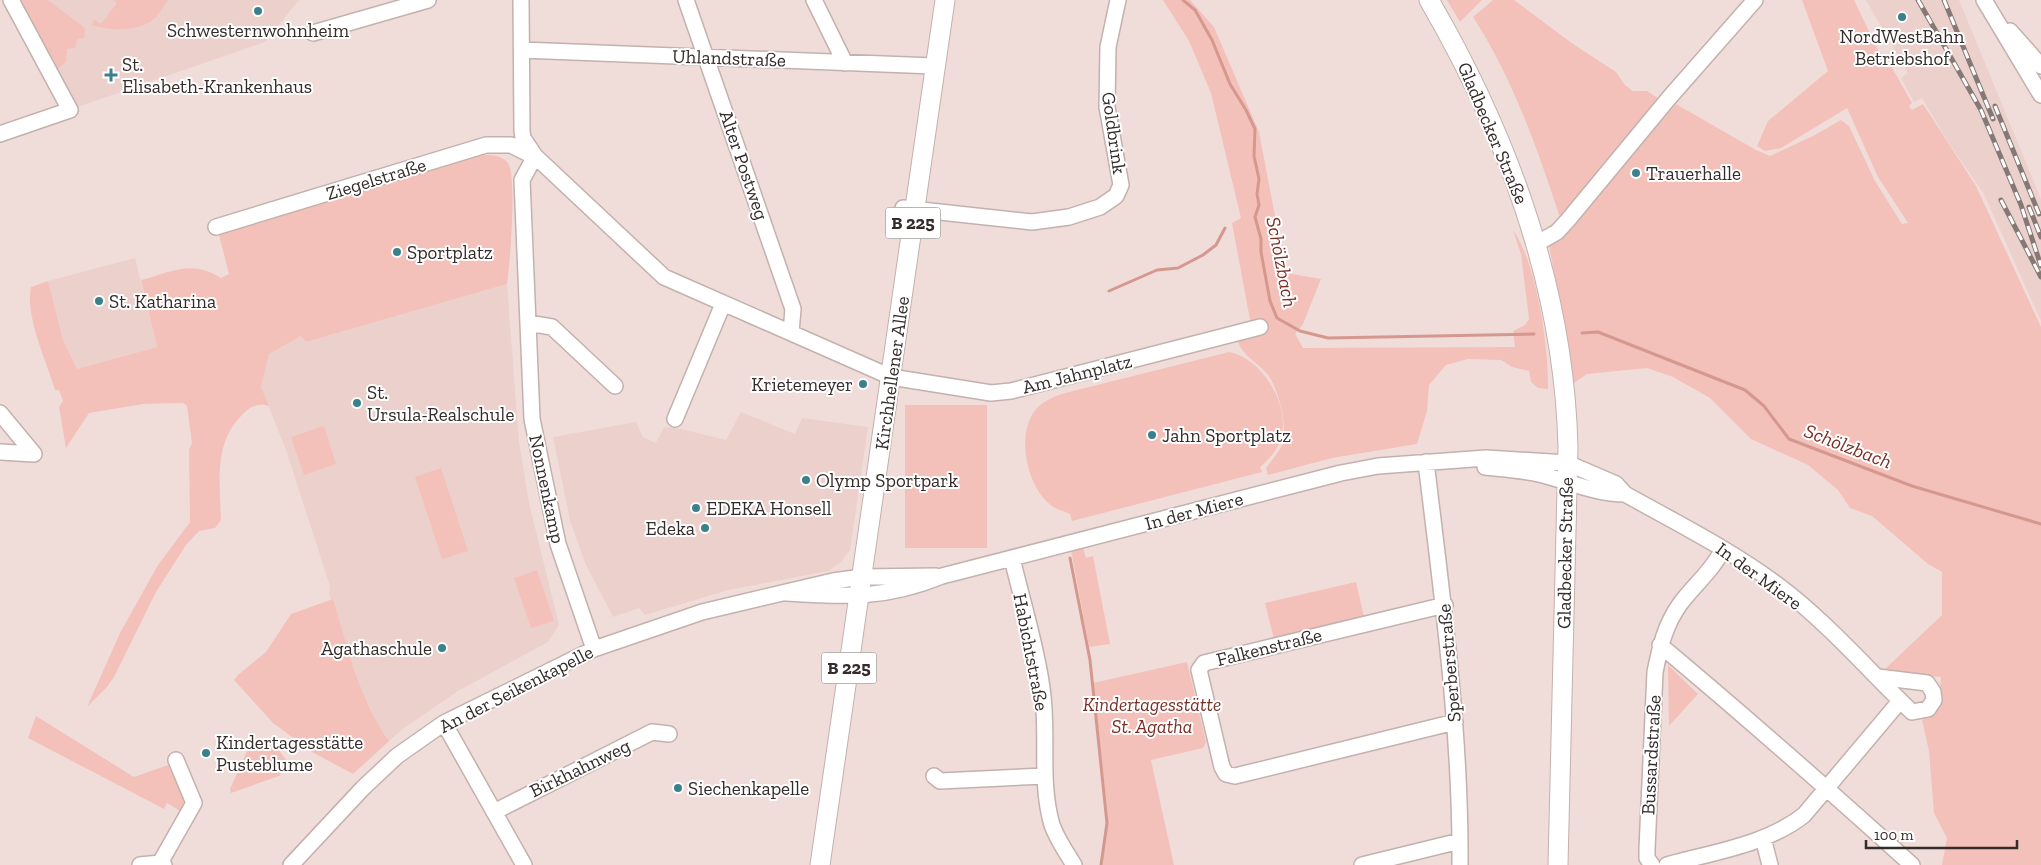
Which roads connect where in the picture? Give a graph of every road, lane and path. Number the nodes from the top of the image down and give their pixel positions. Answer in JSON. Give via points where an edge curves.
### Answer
{"nodes":[{"id":1,"x":11,"y":0,"type":"edge"},
{"id":2,"x":428,"y":0,"type":"edge"},
{"id":3,"x":521,"y":0,"type":"edge"},
{"id":4,"x":686,"y":0,"type":"edge"},
{"id":5,"x":814,"y":0,"type":"edge"},
{"id":6,"x":945,"y":0,"type":"edge"},
{"id":7,"x":1118,"y":0,"type":"edge"},
{"id":8,"x":1429,"y":0,"type":"edge"},
{"id":9,"x":1755,"y":0,"type":"edge"},
{"id":10,"x":1986,"y":4,"type":"edge"},
{"id":11,"x":313,"y":33,"type":"dead end"},
{"id":12,"x":522,"y":50,"type":"junction"},
{"id":13,"x":706,"y":56,"type":"junction"},
{"id":14,"x":845,"y":63,"type":"junction"},
{"id":15,"x":934,"y":66,"type":"junction"},
{"id":16,"x":2041,"y":66,"type":"edge"},
{"id":17,"x":2041,"y":95,"type":"edge"},
{"id":18,"x":0,"y":134,"type":"edge"},
{"id":19,"x":535,"y":156,"type":"junction"},
{"id":20,"x":909,"y":209,"type":"junction"},
{"id":21,"x":216,"y":227,"type":"dead end"},
{"id":22,"x":1536,"y":244,"type":"junction"},
{"id":23,"x":723,"y":304,"type":"junction"},
{"id":24,"x":528,"y":323,"type":"junction"},
{"id":25,"x":1260,"y":326,"type":"dead end"},
{"id":26,"x":791,"y":332,"type":"junction"},
{"id":27,"x":891,"y":377,"type":"junction"},
{"id":28,"x":615,"y":386,"type":"dead end"},
{"id":29,"x":0,"y":413,"type":"edge"},
{"id":30,"x":675,"y":419,"type":"dead end"},
{"id":31,"x":0,"y":452,"type":"edge"},
{"id":32,"x":1426,"y":462,"type":"junction"},
{"id":33,"x":1449,"y":462,"type":"junction"},
{"id":34,"x":1567,"y":463,"type":"junction"},
{"id":35,"x":1566,"y":483,"type":"junction"},
{"id":36,"x":1625,"y":494,"type":"junction"},
{"id":37,"x":1723,"y":549,"type":"junction"},
{"id":38,"x":1012,"y":558,"type":"junction"},
{"id":39,"x":942,"y":576,"type":"junction"},
{"id":40,"x":862,"y":577,"type":"junction"},
{"id":41,"x":787,"y":593,"type":"junction"},
{"id":42,"x":860,"y":596,"type":"junction"},
{"id":43,"x":1445,"y":605,"type":"junction"},
{"id":44,"x":1660,"y":645,"type":"junction"},
{"id":45,"x":594,"y":649,"type":"junction"},
{"id":46,"x":1878,"y":677,"type":"junction"},
{"id":47,"x":1900,"y":701,"type":"junction"},
{"id":48,"x":1455,"y":722,"type":"junction"},
{"id":49,"x":444,"y":723,"type":"junction"},
{"id":50,"x":669,"y":734,"type":"dead end"},
{"id":51,"x":176,"y":760,"type":"dead end"},
{"id":52,"x":934,"y":776,"type":"dead end"},
{"id":53,"x":1044,"y":776,"type":"junction"},
{"id":54,"x":1826,"y":787,"type":"junction"},
{"id":55,"x":494,"y":812,"type":"junction"},
{"id":56,"x":1763,"y":838,"type":"junction"},
{"id":57,"x":1460,"y":841,"type":"junction"},
{"id":58,"x":162,"y":864,"type":"edge"},
{"id":59,"x":140,"y":865,"type":"edge"},
{"id":60,"x":291,"y":865,"type":"edge"},
{"id":61,"x":524,"y":865,"type":"edge"},
{"id":62,"x":820,"y":865,"type":"edge"},
{"id":63,"x":1074,"y":865,"type":"edge"},
{"id":64,"x":1362,"y":865,"type":"edge"},
{"id":65,"x":1460,"y":865,"type":"edge"},
{"id":66,"x":1558,"y":865,"type":"edge"},
{"id":67,"x":1652,"y":865,"type":"edge"},
{"id":68,"x":1667,"y":865,"type":"edge"},
{"id":69,"x":1770,"y":865,"type":"edge"},
{"id":70,"x":1912,"y":865,"type":"edge"}],
"edges":[{"from":1,"to":18,"type":"street","via":[[70,110]]},
{"from":2,"to":11,"type":"street"},
{"from":3,"to":12,"type":"street"},
{"from":4,"to":13,"type":"street","name":"Alter Postweg"},
{"from":5,"to":14,"type":"street"},
{"from":6,"to":15,"type":"main road","name":"Kirchhellener Allee","number":"B 225"},
{"from":7,"to":20,"type":"street","name":"Goldbrink","via":[[1108,47],[1107,107],[1121,185],[1116,196],[1100,207],[1069,217],[1032,222]]},
{"from":8,"to":22,"type":"main road","name":"Gladbecker Straße","via":[[1488,109],[1514,174]]},
{"from":9,"to":22,"type":"street","via":[[1568,220],[1557,232]]},
{"from":10,"to":16,"type":"street"},
{"from":10,"to":17,"type":"street"},
{"from":12,"to":13,"type":"street","name":"Uhlandstraße"},
{"from":12,"to":19,"type":"street","via":[[522,131]]},
{"from":13,"to":14,"type":"street","name":"Uhlandstraße"},
{"from":13,"to":26,"type":"street","name":"Alter Postweg","via":[[793,309]]},
{"from":14,"to":15,"type":"street","name":"Uhlandstraße"},
{"from":15,"to":20,"type":"main road","name":"Kirchhellener Allee","number":"B 225"},
{"from":19,"to":21,"type":"street","name":"Ziegelstraße","via":[[511,145],[486,145]]},
{"from":19,"to":23,"type":"street","name":"Am Jahnplatz","via":[[664,277]]},
{"from":19,"to":24,"type":"street","name":"Nonnenkamp","via":[[522,180]]},
{"from":20,"to":27,"type":"main road","name":"Kirchhellener Allee","number":"B 225"},
{"from":22,"to":34,"type":"main road","name":"Gladbecker Straße","via":[[1557,341],[1568,422]]},
{"from":23,"to":26,"type":"street","name":"Am Jahnplatz"},
{"from":23,"to":30,"type":"street"},
{"from":24,"to":28,"type":"street","via":[[552,327]]},
{"from":24,"to":45,"type":"street","name":"Nonnenkamp","via":[[532,420],[558,544]]},
{"from":25,"to":27,"type":"street","name":"Am Jahnplatz","via":[[1011,391],[991,392]]},
{"from":26,"to":27,"type":"street","name":"Am Jahnplatz"},
{"from":27,"to":40,"type":"main road","name":"Kirchhellener Allee","number":"B 225"},
{"from":29,"to":31,"type":"street","via":[[34,454]]},
{"from":32,"to":33,"type":"street","name":"In der Miere"},
{"from":32,"to":38,"type":"street","name":"In der Miere","via":[[1341,473]]},
{"from":32,"to":43,"type":"street","name":"Sperberstraße"},
{"from":33,"to":34,"type":"street","name":"In der Miere","via":[[1486,458]]},
{"from":33,"to":35,"type":"street","name":"In der Miere","via":[[1532,473]]},
{"from":34,"to":35,"type":"main road","name":"Gladbecker Straße"},
{"from":34,"to":36,"type":"street","name":"In der Miere","via":[[1616,484]]},
{"from":35,"to":36,"type":"street","name":"In der Miere"},
{"from":35,"to":66,"type":"main road","name":"Gladbecker Straße"},
{"from":36,"to":37,"type":"street","name":"In der Miere"},
{"from":37,"to":44,"type":"street","name":"Bussardstraße","via":[[1676,611]]},
{"from":37,"to":46,"type":"street","name":"In der Miere","via":[[1780,586]]},
{"from":38,"to":39,"type":"street","name":"In der Miere"},
{"from":38,"to":53,"type":"street","name":"Habichtstraße","via":[[1042,688],[1046,732]]},
{"from":39,"to":40,"type":"street","name":"In der Miere"},
{"from":39,"to":42,"type":"street","name":"In der Miere","via":[[887,594]]},
{"from":40,"to":41,"type":"street","name":"An der Seikenkapelle"},
{"from":40,"to":42,"type":"main road","name":"Kirchhellener Allee","number":"B 225"},
{"from":41,"to":42,"type":"street","name":"An der Seikenkapelle"},
{"from":41,"to":45,"type":"street","name":"An der Seikenkapelle","via":[[702,612]]},
{"from":42,"to":62,"type":"main road","name":"Kirchhellener Allee","number":"B 225"},
{"from":43,"to":48,"type":"street","name":"Sperberstraße"},
{"from":43,"to":48,"type":"street","name":"Falkenstraße","via":[[1204,663],[1199,670],[1222,767],[1226,774],[1234,776]]},
{"from":44,"to":54,"type":"street"},
{"from":44,"to":67,"type":"street","name":"Bussardstraße","via":[[1655,672],[1647,839],[1647,858]]},
{"from":45,"to":49,"type":"street","name":"An der Seikenkapelle"},
{"from":46,"to":47,"type":"street","name":"In der Miere"},
{"from":46,"to":47,"type":"street","name":"In der Miere","via":[[1927,683],[1933,692],[1934,700],[1928,709],[1912,712]]},
{"from":47,"to":54,"type":"street"},
{"from":48,"to":57,"type":"street","name":"Sperberstraße"},
{"from":49,"to":55,"type":"street"},
{"from":49,"to":60,"type":"street","name":"An der Seikenkapelle","via":[[397,756]]},
{"from":50,"to":55,"type":"street","name":"Birkhahnweg","via":[[652,732]]},
{"from":51,"to":58,"type":"street","via":[[194,803]]},
{"from":52,"to":53,"type":"street","via":[[940,781]]},
{"from":53,"to":63,"type":"street","name":"Habichtstraße","via":[[1053,826]]},
{"from":54,"to":56,"type":"street","via":[[1804,815],[1788,827]]},
{"from":54,"to":70,"type":"street"},
{"from":55,"to":61,"type":"street"},
{"from":56,"to":68,"type":"street"},
{"from":56,"to":69,"type":"street"},
{"from":57,"to":64,"type":"street"},
{"from":57,"to":65,"type":"street","name":"Sperberstraße"},
{"from":58,"to":59,"type":"street"}]}
